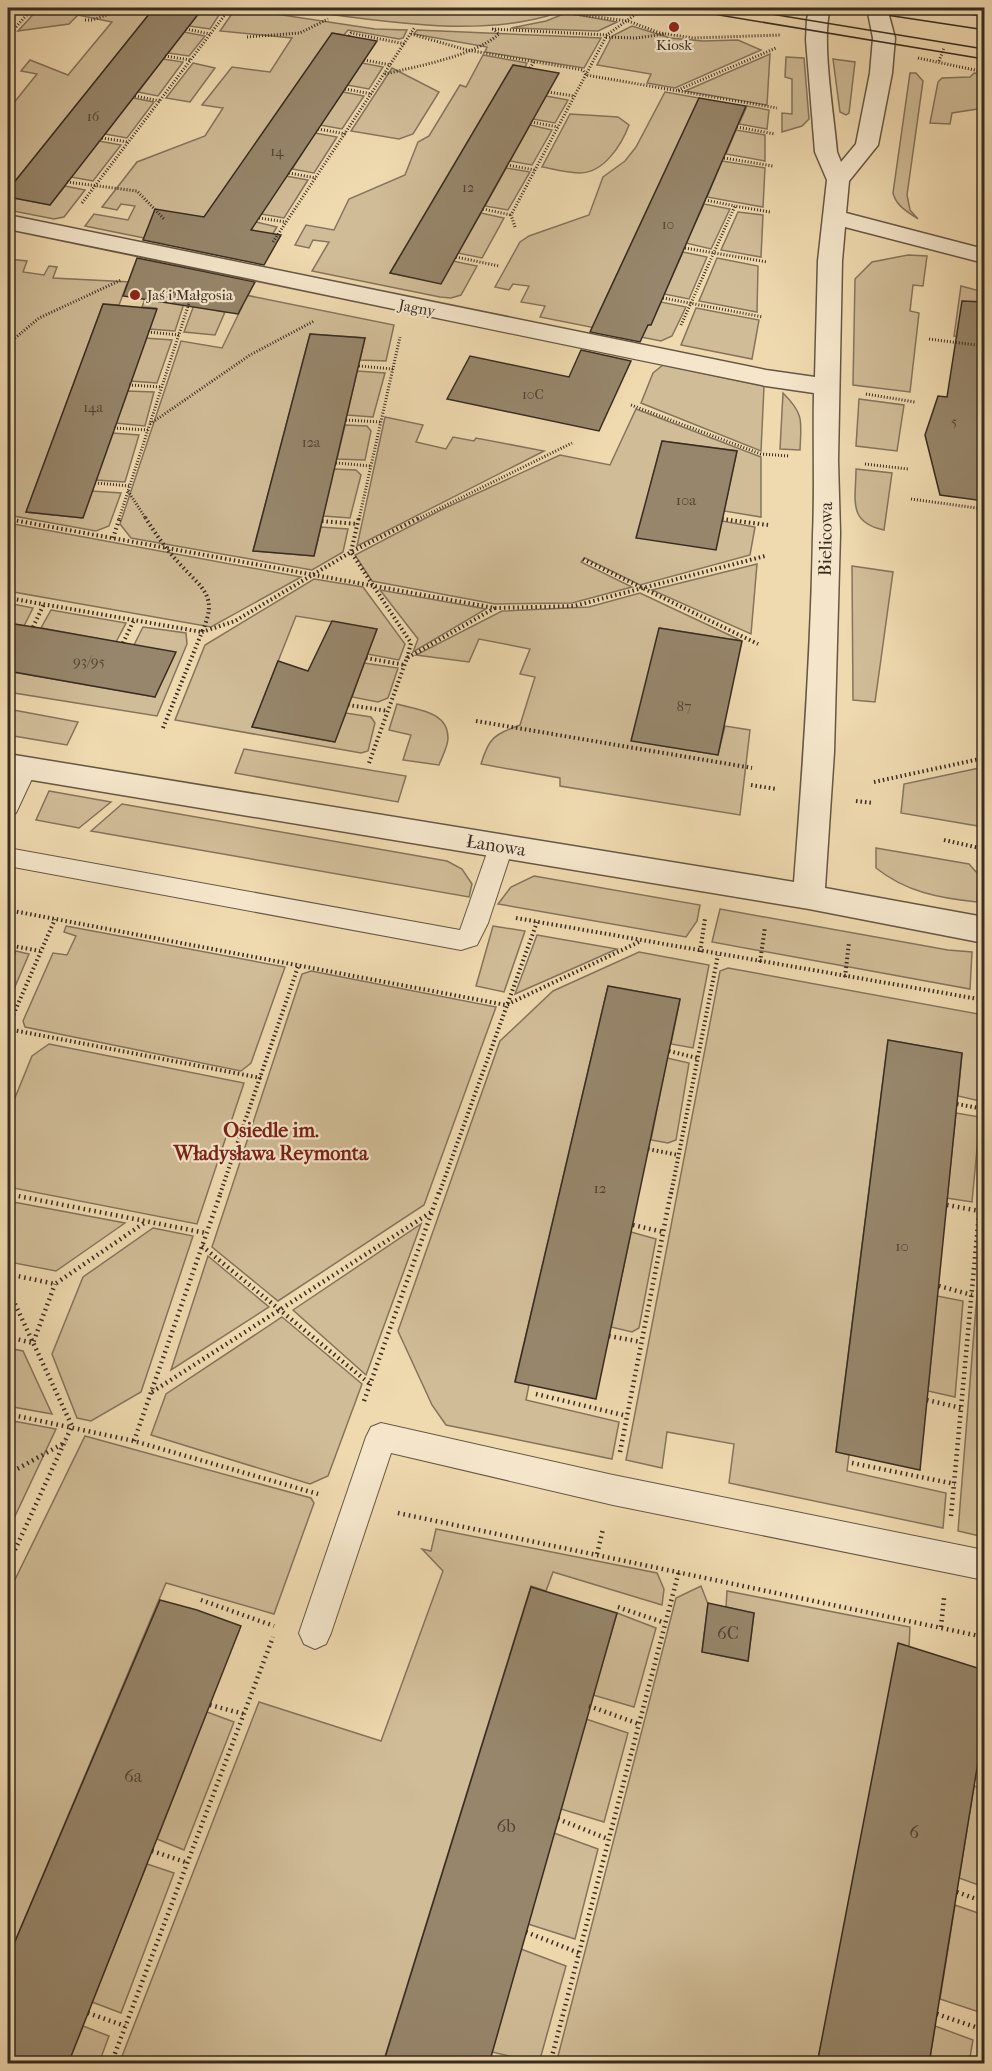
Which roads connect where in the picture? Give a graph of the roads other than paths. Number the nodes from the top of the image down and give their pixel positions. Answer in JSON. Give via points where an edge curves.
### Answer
{"nodes":[{"id":1,"x":820,"y":8,"type":"edge"},
{"id":2,"x":877,"y":8,"type":"edge"},
{"id":3,"x":885,"y":8,"type":"edge"},
{"id":4,"x":984,"y":23,"type":"edge"},
{"id":5,"x":838,"y":180,"type":"junction"},
{"id":6,"x":834,"y":217,"type":"junction"},
{"id":7,"x":8,"y":222,"type":"edge"},
{"id":8,"x":984,"y":256,"type":"edge"},
{"id":9,"x":828,"y":387,"type":"junction"},
{"id":10,"x":16,"y":766,"type":"edge"},
{"id":11,"x":8,"y":807,"type":"edge"},
{"id":12,"x":501,"y":847,"type":"junction"},
{"id":13,"x":8,"y":858,"type":"edge"},
{"id":14,"x":809,"y":897,"type":"junction"},
{"id":15,"x":984,"y":930,"type":"edge"},
{"id":16,"x":984,"y":1565,"type":"edge"},
{"id":17,"x":315,"y":1634,"type":"dead end"}],
"edges":[{"from":1,"to":5,"type":"street","name":"Bielicowa","via":[[817,40],[826,153]]},
{"from":2,"to":5,"type":"street","via":[[884,38],[883,61],[867,145]]},
{"from":3,"to":4,"type":"main road"},
{"from":5,"to":6,"type":"street","name":"Bielicowa"},
{"from":6,"to":8,"type":"street"},
{"from":6,"to":9,"type":"street","name":"Bielicowa"},
{"from":7,"to":9,"type":"street","name":"Jagny","via":[[407,306]]},
{"from":9,"to":14,"type":"street","name":"Bielicowa","via":[[820,729]]},
{"from":10,"to":11,"type":"lane"},
{"from":10,"to":12,"type":"street","name":"Łanowa"},
{"from":12,"to":13,"type":"lane","via":[[476,923],[468,938],[461,940]]},
{"from":12,"to":14,"type":"street","name":"Łanowa"},
{"from":14,"to":15,"type":"street","name":"Łanowa"},
{"from":16,"to":17,"type":"lane","via":[[613,1490],[381,1437]]}]}
